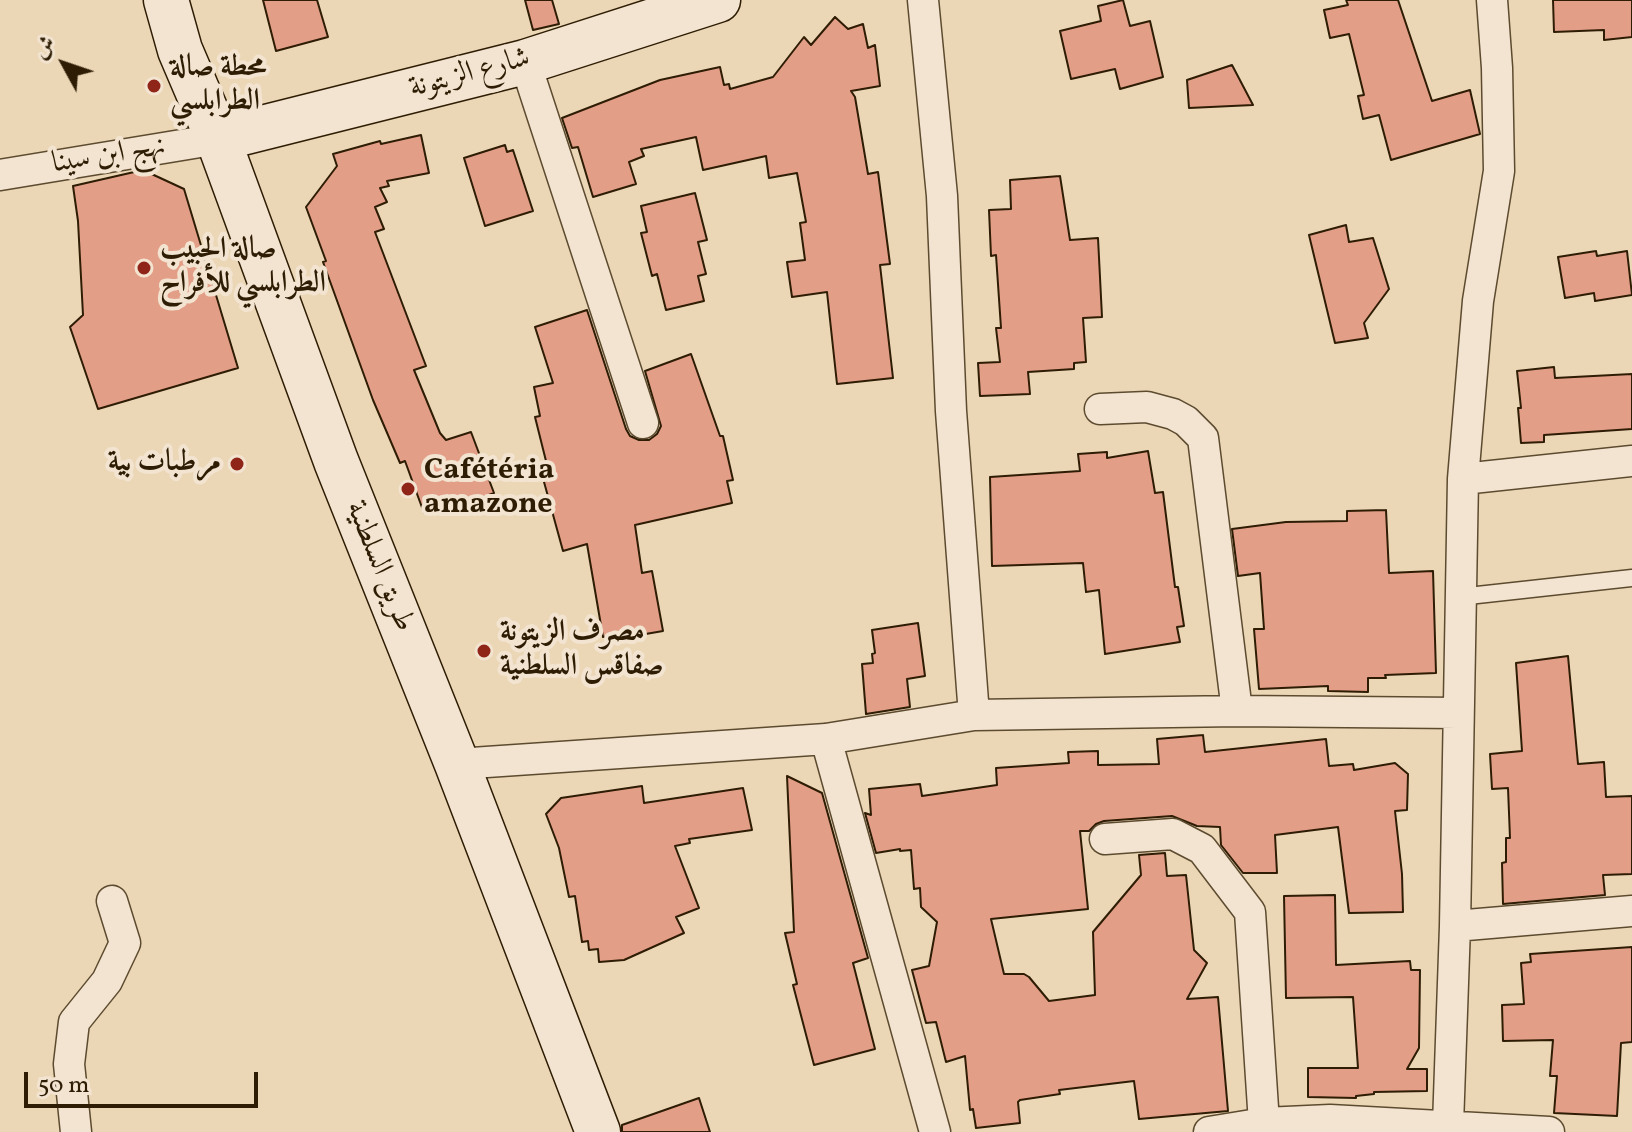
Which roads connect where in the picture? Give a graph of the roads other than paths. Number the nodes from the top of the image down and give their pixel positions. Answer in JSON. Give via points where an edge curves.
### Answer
{"nodes":[{"id":1,"x":166,"y":0,"type":"edge"},
{"id":2,"x":718,"y":0,"type":"edge"},
{"id":3,"x":923,"y":0,"type":"edge"},
{"id":4,"x":1492,"y":0,"type":"edge"},
{"id":5,"x":525,"y":62,"type":"junction"},
{"id":6,"x":218,"y":139,"type":"junction"},
{"id":7,"x":0,"y":175,"type":"edge"},
{"id":8,"x":1100,"y":409,"type":"dead end"},
{"id":9,"x":643,"y":423,"type":"dead end"},
{"id":10,"x":1632,"y":461,"type":"edge"},
{"id":11,"x":1463,"y":479,"type":"junction"},
{"id":12,"x":1632,"y":578,"type":"edge"},
{"id":13,"x":1459,"y":597,"type":"junction"},
{"id":14,"x":1237,"y":711,"type":"junction"},
{"id":15,"x":1458,"y":713,"type":"junction"},
{"id":16,"x":974,"y":715,"type":"junction"},
{"id":17,"x":826,"y":739,"type":"junction"},
{"id":18,"x":457,"y":764,"type":"junction"},
{"id":19,"x":1105,"y":839,"type":"dead end"},
{"id":20,"x":112,"y":901,"type":"dead end"},
{"id":21,"x":1632,"y":911,"type":"edge"},
{"id":22,"x":1455,"y":926,"type":"junction"},
{"id":23,"x":1264,"y":1123,"type":"junction"},
{"id":24,"x":1448,"y":1125,"type":"junction"},
{"id":25,"x":76,"y":1132,"type":"edge"},
{"id":26,"x":598,"y":1132,"type":"edge"},
{"id":27,"x":935,"y":1132,"type":"edge"},
{"id":28,"x":1209,"y":1132,"type":"edge"},
{"id":29,"x":1549,"y":1132,"type":"edge"}],
"edges":[{"from":1,"to":6,"type":"main road","name":"طريق السلطنية","via":[[180,50]]},
{"from":2,"to":5,"type":"main road","name":"شارع الزيتونة"},
{"from":3,"to":16,"type":"street","via":[[942,196],[951,411]]},
{"from":4,"to":11,"type":"street","via":[[1499,171],[1478,301]]},
{"from":5,"to":6,"type":"main road","name":"شارع الزيتونة"},
{"from":5,"to":9,"type":"street"},
{"from":6,"to":7,"type":"street","name":"نهج ابن سينا"},
{"from":6,"to":18,"type":"main road","name":"طريق السلطنية","via":[[336,461]]},
{"from":8,"to":14,"type":"street","via":[[1147,407],[1173,414],[1203,438]]},
{"from":10,"to":11,"type":"street"},
{"from":11,"to":13,"type":"street"},
{"from":12,"to":13,"type":"lane"},
{"from":13,"to":15,"type":"street"},
{"from":14,"to":15,"type":"street"},
{"from":14,"to":16,"type":"street"},
{"from":15,"to":22,"type":"street"},
{"from":16,"to":17,"type":"street"},
{"from":17,"to":18,"type":"street"},
{"from":17,"to":27,"type":"street"},
{"from":18,"to":26,"type":"main road","name":"طريق السلطنية"},
{"from":19,"to":23,"type":"street","via":[[1173,834],[1202,849],[1250,912]]},
{"from":20,"to":25,"type":"street","via":[[125,943],[107,981],[74,1022],[69,1064]]},
{"from":21,"to":22,"type":"street"},
{"from":22,"to":24,"type":"street"},
{"from":23,"to":24,"type":"street"},
{"from":23,"to":28,"type":"street"},
{"from":24,"to":29,"type":"street"}]}
